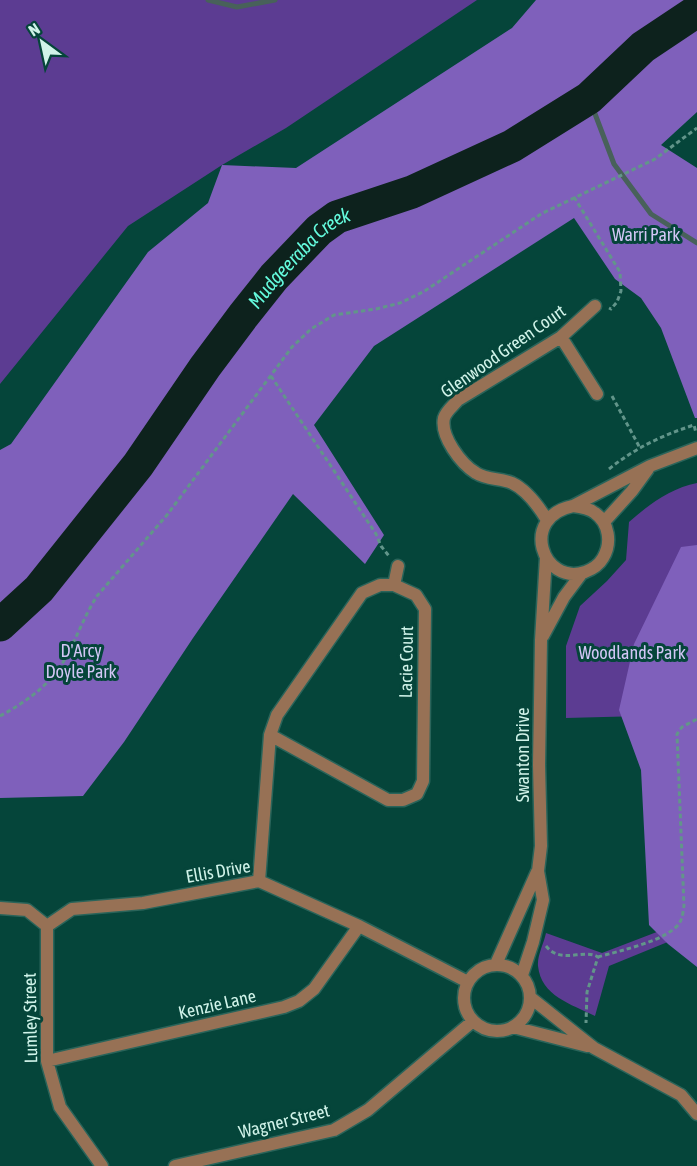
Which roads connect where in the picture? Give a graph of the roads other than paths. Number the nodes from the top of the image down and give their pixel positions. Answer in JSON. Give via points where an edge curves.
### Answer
{"nodes":[{"id":1,"x":600,"y":310,"type":"road end"},
{"id":2,"x":561,"y":337,"type":"junction"},
{"id":3,"x":597,"y":394,"type":"dead end"},
{"id":4,"x":697,"y":448,"type":"edge"},
{"id":5,"x":650,"y":466,"type":"junction"},
{"id":6,"x":573,"y":506,"type":"junction"},
{"id":7,"x":547,"y":520,"type":"junction"},
{"id":8,"x":604,"y":522,"type":"junction"},
{"id":9,"x":546,"y":557,"type":"junction"},
{"id":10,"x":398,"y":566,"type":"road end"},
{"id":11,"x":582,"y":573,"type":"junction"},
{"id":12,"x":394,"y":585,"type":"junction"},
{"id":13,"x":541,"y":640,"type":"junction"},
{"id":14,"x":270,"y":735,"type":"junction"},
{"id":15,"x":538,"y":871,"type":"junction"},
{"id":16,"x":259,"y":881,"type":"junction"},
{"id":17,"x":0,"y":908,"type":"edge"},
{"id":18,"x":47,"y":926,"type":"junction"},
{"id":19,"x":359,"y":926,"type":"junction"},
{"id":20,"x":496,"y":964,"type":"junction"},
{"id":21,"x":522,"y":975,"type":"junction"},
{"id":22,"x":468,"y":982,"type":"junction"},
{"id":23,"x":531,"y":998,"type":"junction"},
{"id":24,"x":473,"y":1021,"type":"junction"},
{"id":25,"x":513,"y":1027,"type":"junction"},
{"id":26,"x":594,"y":1048,"type":"junction"},
{"id":27,"x":47,"y":1061,"type":"junction"},
{"id":28,"x":697,"y":1114,"type":"edge"},
{"id":29,"x":102,"y":1166,"type":"edge"},
{"id":30,"x":175,"y":1166,"type":"edge"}],
"edges":[{"from":1,"to":2,"type":"street","name":"Glenwood Green Court"},
{"from":2,"to":3,"type":"street"},
{"from":2,"to":7,"type":"street","name":"Glenwood Green Court","via":[[458,400],[444,419],[448,441],[463,462],[489,479],[513,483]]},
{"from":4,"to":5,"type":"street"},
{"from":5,"to":6,"type":"street"},
{"from":5,"to":8,"type":"street"},
{"from":6,"to":7,"type":"street"},
{"from":6,"to":8,"type":"street","via":[[596,513]]},
{"from":7,"to":9,"type":"street","name":"Swanton Drive","via":[[541,539]]},
{"from":8,"to":11,"type":"street","name":"Swanton Drive","via":[[609,542],[606,553],[592,569]]},
{"from":9,"to":11,"type":"street","via":[[561,571]]},
{"from":9,"to":13,"type":"street","name":"Swanton Drive"},
{"from":10,"to":12,"type":"street"},
{"from":11,"to":13,"type":"street","name":"Swanton Drive"},
{"from":12,"to":14,"type":"street","via":[[380,585],[362,593],[277,715]]},
{"from":12,"to":14,"type":"street","name":"Lacie Court","via":[[416,595],[424,609],[423,781],[417,794],[403,800],[388,800]]},
{"from":13,"to":15,"type":"street","name":"Swanton Drive"},
{"from":14,"to":16,"type":"street"},
{"from":15,"to":20,"type":"street","name":"Swanton Drive"},
{"from":15,"to":21,"type":"street","name":"Swanton Drive","via":[[543,900]]},
{"from":16,"to":18,"type":"street","name":"Ellis Drive","via":[[143,903],[72,909]]},
{"from":16,"to":19,"type":"street","name":"Ellis Drive"},
{"from":17,"to":18,"type":"street","via":[[27,910]]},
{"from":18,"to":27,"type":"street","name":"Lumley Street"},
{"from":19,"to":22,"type":"street","name":"Ellis Drive"},
{"from":19,"to":27,"type":"street","name":"Kenzie Lane","via":[[314,989],[299,1001]]},
{"from":20,"to":21,"type":"street"},
{"from":20,"to":22,"type":"street","via":[[484,967]]},
{"from":21,"to":23,"type":"street"},
{"from":22,"to":24,"type":"street","via":[[464,1002]]},
{"from":23,"to":25,"type":"street","via":[[522,1019]]},
{"from":23,"to":26,"type":"street"},
{"from":24,"to":25,"type":"street","via":[[488,1030]]},
{"from":24,"to":30,"type":"street","name":"Wagner Street","via":[[368,1110],[334,1130]]},
{"from":25,"to":26,"type":"street"},
{"from":26,"to":28,"type":"street","via":[[681,1095]]},
{"from":27,"to":29,"type":"street","name":"Lumley Street","via":[[60,1107]]}]}
